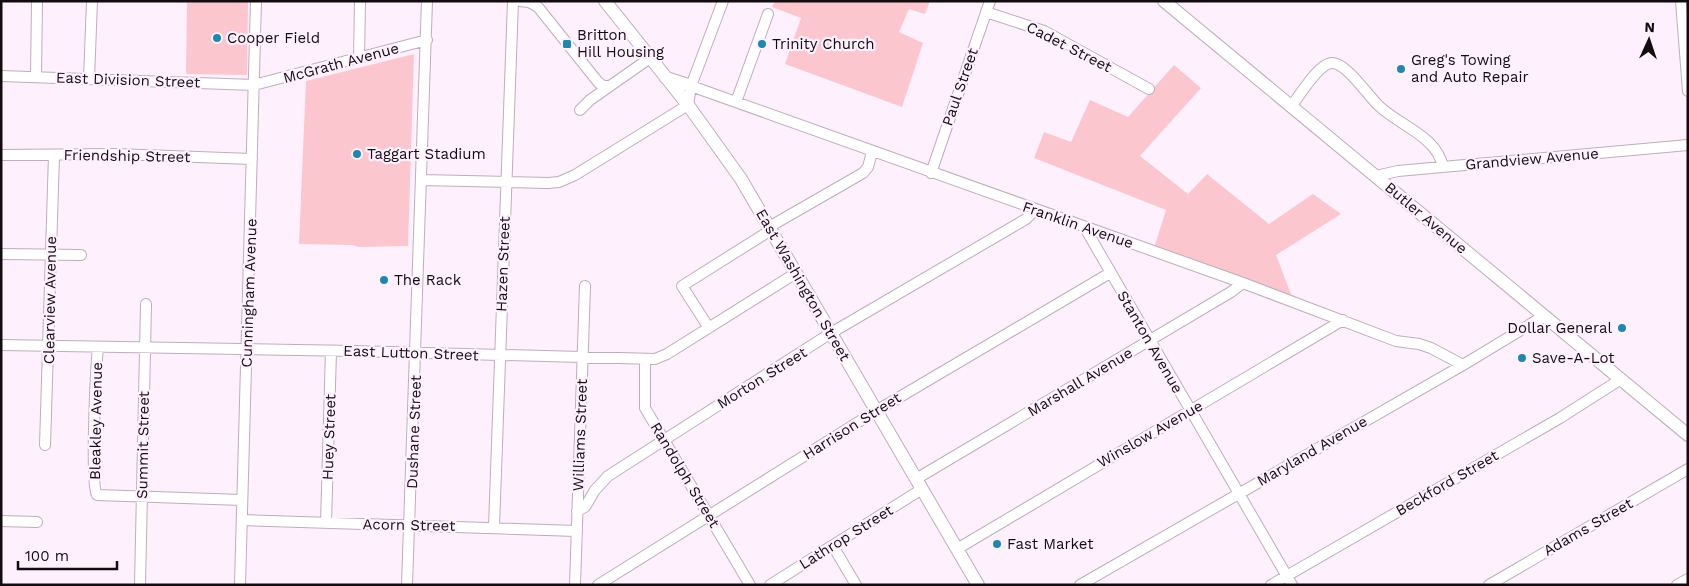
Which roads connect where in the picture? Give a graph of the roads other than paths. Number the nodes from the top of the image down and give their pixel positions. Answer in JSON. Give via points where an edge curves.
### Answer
{"nodes":[{"id":1,"x":37,"y":1,"type":"edge"},
{"id":2,"x":92,"y":1,"type":"edge"},
{"id":3,"x":256,"y":1,"type":"edge"},
{"id":4,"x":360,"y":1,"type":"edge"},
{"id":5,"x":427,"y":1,"type":"edge"},
{"id":6,"x":513,"y":1,"type":"edge"},
{"id":7,"x":520,"y":1,"type":"edge"},
{"id":8,"x":605,"y":1,"type":"edge"},
{"id":9,"x":723,"y":1,"type":"edge"},
{"id":10,"x":990,"y":1,"type":"edge"},
{"id":11,"x":1164,"y":1,"type":"edge"},
{"id":12,"x":1681,"y":1,"type":"edge"},
{"id":13,"x":986,"y":12,"type":"junction"},
{"id":14,"x":768,"y":14,"type":"dead end"},
{"id":15,"x":427,"y":40,"type":"junction"},
{"id":16,"x":359,"y":58,"type":"junction"},
{"id":17,"x":650,"y":58,"type":"junction"},
{"id":18,"x":1,"y":76,"type":"edge"},
{"id":19,"x":36,"y":77,"type":"junction"},
{"id":20,"x":666,"y":78,"type":"junction"},
{"id":21,"x":89,"y":79,"type":"junction"},
{"id":22,"x":254,"y":85,"type":"junction"},
{"id":23,"x":609,"y":86,"type":"junction"},
{"id":24,"x":692,"y":86,"type":"junction"},
{"id":25,"x":1149,"y":89,"type":"dead end"},
{"id":26,"x":1688,"y":91,"type":"edge"},
{"id":27,"x":736,"y":102,"type":"junction"},
{"id":28,"x":688,"y":105,"type":"junction"},
{"id":29,"x":1291,"y":106,"type":"junction"},
{"id":30,"x":580,"y":110,"type":"dead end"},
{"id":31,"x":1688,"y":145,"type":"edge"},
{"id":32,"x":872,"y":152,"type":"junction"},
{"id":33,"x":1,"y":155,"type":"edge"},
{"id":34,"x":54,"y":155,"type":"junction"},
{"id":35,"x":252,"y":159,"type":"junction"},
{"id":36,"x":1443,"y":167,"type":"junction"},
{"id":37,"x":931,"y":173,"type":"junction"},
{"id":38,"x":1376,"y":176,"type":"junction"},
{"id":39,"x":422,"y":180,"type":"junction"},
{"id":40,"x":506,"y":183,"type":"junction"},
{"id":41,"x":1035,"y":210,"type":"junction"},
{"id":42,"x":770,"y":228,"type":"junction"},
{"id":43,"x":1085,"y":228,"type":"junction"},
{"id":44,"x":1,"y":254,"type":"edge"},
{"id":45,"x":51,"y":255,"type":"junction"},
{"id":46,"x":81,"y":255,"type":"dead end"},
{"id":47,"x":796,"y":273,"type":"junction"},
{"id":48,"x":1110,"y":273,"type":"junction"},
{"id":49,"x":1243,"y":283,"type":"junction"},
{"id":50,"x":585,"y":286,"type":"dead end"},
{"id":51,"x":146,"y":304,"type":"dead end"},
{"id":52,"x":1544,"y":316,"type":"junction"},
{"id":53,"x":1343,"y":320,"type":"junction"},
{"id":54,"x":708,"y":328,"type":"junction"},
{"id":55,"x":831,"y":333,"type":"junction"},
{"id":56,"x":1150,"y":340,"type":"junction"},
{"id":57,"x":1,"y":345,"type":"edge"},
{"id":58,"x":49,"y":346,"type":"junction"},
{"id":59,"x":98,"y":347,"type":"junction"},
{"id":60,"x":145,"y":348,"type":"junction"},
{"id":61,"x":247,"y":350,"type":"junction"},
{"id":62,"x":331,"y":351,"type":"junction"},
{"id":63,"x":416,"y":353,"type":"junction"},
{"id":64,"x":500,"y":356,"type":"junction"},
{"id":65,"x":582,"y":358,"type":"junction"},
{"id":66,"x":645,"y":359,"type":"junction"},
{"id":67,"x":1463,"y":365,"type":"junction"},
{"id":68,"x":1621,"y":380,"type":"junction"},
{"id":69,"x":1190,"y":410,"type":"junction"},
{"id":70,"x":876,"y":411,"type":"junction"},
{"id":71,"x":1688,"y":435,"type":"edge"},
{"id":72,"x":664,"y":440,"type":"junction"},
{"id":73,"x":45,"y":446,"type":"dead end"},
{"id":74,"x":1688,"y":469,"type":"edge"},
{"id":75,"x":919,"y":484,"type":"junction"},
{"id":76,"x":1238,"y":493,"type":"junction"},
{"id":77,"x":142,"y":497,"type":"junction"},
{"id":78,"x":242,"y":500,"type":"junction"},
{"id":79,"x":577,"y":511,"type":"junction"},
{"id":80,"x":710,"y":516,"type":"junction"},
{"id":81,"x":242,"y":520,"type":"junction"},
{"id":82,"x":1,"y":521,"type":"edge"},
{"id":83,"x":37,"y":522,"type":"dead end"},
{"id":84,"x":326,"y":523,"type":"junction"},
{"id":85,"x":409,"y":525,"type":"junction"},
{"id":86,"x":494,"y":527,"type":"junction"},
{"id":87,"x":577,"y":530,"type":"junction"},
{"id":88,"x":833,"y":546,"type":"junction"},
{"id":89,"x":957,"y":549,"type":"junction"},
{"id":90,"x":1688,"y":579,"type":"edge"},
{"id":91,"x":1289,"y":580,"type":"edge"},
{"id":92,"x":140,"y":585,"type":"edge"},
{"id":93,"x":240,"y":585,"type":"edge"},
{"id":94,"x":407,"y":585,"type":"edge"},
{"id":95,"x":575,"y":585,"type":"edge"},
{"id":96,"x":598,"y":585,"type":"edge"},
{"id":97,"x":750,"y":585,"type":"edge"},
{"id":98,"x":770,"y":585,"type":"edge"},
{"id":99,"x":856,"y":585,"type":"edge"},
{"id":100,"x":978,"y":585,"type":"edge"},
{"id":101,"x":1080,"y":585,"type":"edge"},
{"id":102,"x":1271,"y":585,"type":"edge"},
{"id":103,"x":1489,"y":585,"type":"edge"},
{"id":104,"x":1677,"y":585,"type":"edge"}],
"edges":[{"from":1,"to":19,"type":"street"},
{"from":2,"to":21,"type":"street"},
{"from":3,"to":22,"type":"street","name":"Cunningham Avenue"},
{"from":4,"to":16,"type":"street"},
{"from":5,"to":15,"type":"street","name":"Dushane Street"},
{"from":6,"to":40,"type":"street","name":"Hazen Street"},
{"from":7,"to":23,"type":"street","via":[[538,7],[600,84]]},
{"from":8,"to":17,"type":"main road","name":"East Washington Street"},
{"from":9,"to":24,"type":"street"},
{"from":10,"to":13,"type":"street","name":"Paul Street"},
{"from":11,"to":29,"type":"main road","name":"Butler Avenue"},
{"from":12,"to":26,"type":"street"},
{"from":13,"to":25,"type":"street","name":"Cadet Street","via":[[1035,27]]},
{"from":13,"to":37,"type":"street","name":"Paul Street"},
{"from":14,"to":27,"type":"street"},
{"from":15,"to":16,"type":"street","name":"McGrath Avenue"},
{"from":15,"to":39,"type":"street","name":"Dushane Street"},
{"from":16,"to":22,"type":"street","name":"McGrath Avenue"},
{"from":17,"to":20,"type":"main road","name":"East Washington Street"},
{"from":17,"to":23,"type":"street"},
{"from":18,"to":19,"type":"street","name":"East Division Street"},
{"from":19,"to":21,"type":"street","name":"East Division Street"},
{"from":20,"to":24,"type":"main road"},
{"from":20,"to":28,"type":"main road","name":"East Washington Street"},
{"from":21,"to":22,"type":"street","name":"East Division Street"},
{"from":22,"to":35,"type":"street","name":"Cunningham Avenue"},
{"from":23,"to":30,"type":"street"},
{"from":24,"to":27,"type":"street","name":"Franklin Avenue"},
{"from":24,"to":28,"type":"street"},
{"from":27,"to":32,"type":"street","name":"Franklin Avenue"},
{"from":28,"to":40,"type":"street","via":[[570,178],[548,183]]},
{"from":28,"to":42,"type":"main road","name":"East Washington Street","via":[[729,160]]},
{"from":29,"to":36,"type":"street","via":[[1320,69],[1330,63],[1336,64],[1347,71],[1381,108],[1436,149]]},
{"from":29,"to":38,"type":"main road","name":"Butler Avenue"},
{"from":31,"to":36,"type":"street","name":"Grandview Avenue"},
{"from":32,"to":37,"type":"street","name":"Franklin Avenue"},
{"from":32,"to":42,"type":"street","via":[[863,173]]},
{"from":33,"to":34,"type":"street","name":"Friendship Street"},
{"from":34,"to":35,"type":"street","name":"Friendship Street"},
{"from":34,"to":45,"type":"street","name":"Clearview Avenue"},
{"from":35,"to":61,"type":"street","name":"Cunningham Avenue"},
{"from":36,"to":38,"type":"street","name":"Grandview Avenue"},
{"from":37,"to":41,"type":"street","name":"Franklin Avenue"},
{"from":38,"to":52,"type":"main road","name":"Butler Avenue"},
{"from":39,"to":40,"type":"street"},
{"from":39,"to":63,"type":"street","name":"Dushane Street"},
{"from":40,"to":64,"type":"street","name":"Hazen Street"},
{"from":41,"to":43,"type":"street","name":"Franklin Avenue"},
{"from":41,"to":55,"type":"street","name":"Morton Street","via":[[1026,219]]},
{"from":42,"to":47,"type":"main road","name":"East Washington Street"},
{"from":42,"to":54,"type":"street","via":[[682,286]]},
{"from":43,"to":48,"type":"street","name":"Stanton Avenue"},
{"from":43,"to":49,"type":"street","name":"Franklin Avenue"},
{"from":44,"to":45,"type":"street"},
{"from":45,"to":46,"type":"street"},
{"from":45,"to":58,"type":"street","name":"Clearview Avenue"},
{"from":47,"to":54,"type":"street","name":"East Lutton Street"},
{"from":47,"to":55,"type":"main road","name":"East Washington Street"},
{"from":48,"to":56,"type":"street","name":"Stanton Avenue"},
{"from":48,"to":70,"type":"street","name":"Harrison Street"},
{"from":49,"to":53,"type":"street","name":"Franklin Avenue"},
{"from":49,"to":56,"type":"street","name":"Marshall Avenue"},
{"from":50,"to":65,"type":"street","name":"Williams Street"},
{"from":51,"to":60,"type":"street","name":"Summit Street"},
{"from":52,"to":67,"type":"street","name":"Maryland Avenue"},
{"from":52,"to":68,"type":"main road","name":"Butler Avenue"},
{"from":53,"to":67,"type":"street","name":"Franklin Avenue","via":[[1396,341],[1431,348]]},
{"from":53,"to":69,"type":"street","name":"Winslow Avenue"},
{"from":54,"to":66,"type":"street","name":"East Lutton Street","via":[[662,356]]},
{"from":55,"to":70,"type":"main road","name":"East Washington Street"},
{"from":55,"to":72,"type":"street","name":"Morton Street"},
{"from":56,"to":69,"type":"street","name":"Stanton Avenue"},
{"from":56,"to":75,"type":"street","name":"Marshall Avenue"},
{"from":57,"to":58,"type":"street","name":"East Lutton Street"},
{"from":58,"to":59,"type":"street","name":"East Lutton Street"},
{"from":58,"to":73,"type":"street","name":"Clearview Avenue"},
{"from":59,"to":60,"type":"street","name":"East Lutton Street"},
{"from":59,"to":77,"type":"street","name":"Bleakley Avenue","via":[[95,492],[97,495]]},
{"from":60,"to":61,"type":"street","name":"East Lutton Street"},
{"from":60,"to":77,"type":"street","name":"Summit Street"},
{"from":61,"to":62,"type":"street","name":"East Lutton Street"},
{"from":61,"to":78,"type":"street","name":"Cunningham Avenue"},
{"from":62,"to":63,"type":"street","name":"East Lutton Street"},
{"from":62,"to":84,"type":"street","name":"Huey Street"},
{"from":63,"to":64,"type":"street","name":"East Lutton Street"},
{"from":63,"to":85,"type":"street","name":"Dushane Street"},
{"from":64,"to":65,"type":"street","name":"East Lutton Street"},
{"from":64,"to":86,"type":"street","name":"Hazen Street"},
{"from":65,"to":66,"type":"street","name":"East Lutton Street"},
{"from":65,"to":79,"type":"street","name":"Williams Street"},
{"from":66,"to":72,"type":"street","name":"Randolph Street","via":[[645,408]]},
{"from":67,"to":76,"type":"street","name":"Maryland Avenue"},
{"from":68,"to":71,"type":"main road","name":"Butler Avenue"},
{"from":68,"to":91,"type":"street","name":"Beckford Street"},
{"from":69,"to":76,"type":"street","name":"Stanton Avenue"},
{"from":69,"to":89,"type":"street","name":"Winslow Avenue"},
{"from":70,"to":75,"type":"main road","name":"East Washington Street"},
{"from":70,"to":80,"type":"street","name":"Harrison Street"},
{"from":72,"to":79,"type":"street","name":"Morton Street","via":[[608,476],[585,508]]},
{"from":72,"to":80,"type":"street","name":"Randolph Street"},
{"from":74,"to":103,"type":"street","name":"Adams Street"},
{"from":75,"to":88,"type":"street","name":"Lathrop Street"},
{"from":75,"to":89,"type":"main road","name":"East Washington Street"},
{"from":76,"to":91,"type":"street","name":"Stanton Avenue"},
{"from":76,"to":101,"type":"street","name":"Maryland Avenue"},
{"from":77,"to":78,"type":"street"},
{"from":77,"to":92,"type":"street","name":"Summit Street"},
{"from":78,"to":81,"type":"street","name":"Cunningham Avenue"},
{"from":79,"to":87,"type":"street","name":"Williams Street"},
{"from":80,"to":96,"type":"street","name":"Harrison Street"},
{"from":80,"to":97,"type":"street","name":"Randolph Street"},
{"from":81,"to":84,"type":"street","name":"Acorn Street"},
{"from":81,"to":93,"type":"street","name":"Cunningham Avenue"},
{"from":82,"to":83,"type":"street"},
{"from":84,"to":85,"type":"street","name":"Acorn Street"},
{"from":85,"to":86,"type":"street","name":"Acorn Street"},
{"from":85,"to":94,"type":"street","name":"Dushane Street"},
{"from":86,"to":87,"type":"street","name":"Acorn Street"},
{"from":87,"to":95,"type":"street","name":"Williams Street"},
{"from":88,"to":98,"type":"street","name":"Lathrop Street"},
{"from":88,"to":99,"type":"street"},
{"from":89,"to":100,"type":"main road","name":"East Washington Street"},
{"from":90,"to":104,"type":"street"},
{"from":91,"to":102,"type":"street","name":"Beckford Street"}]}
